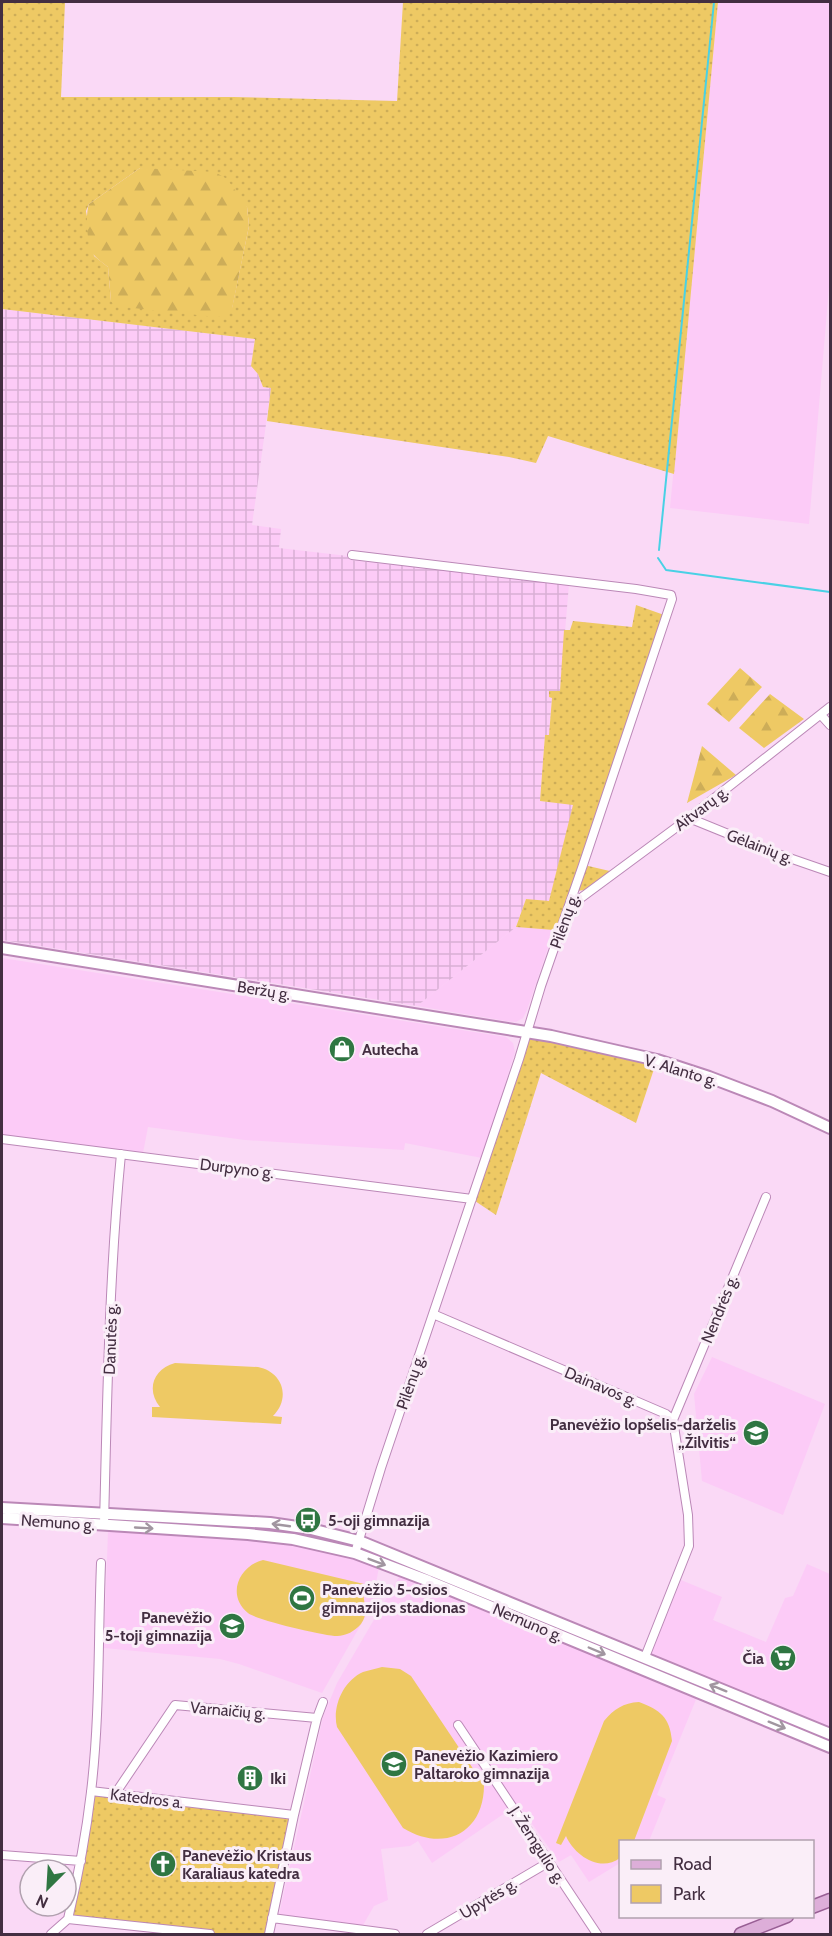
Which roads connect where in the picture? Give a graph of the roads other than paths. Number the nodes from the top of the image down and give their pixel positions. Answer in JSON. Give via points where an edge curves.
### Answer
{"nodes":[{"id":1,"x":352,"y":555,"type":"dead end"},
{"id":2,"x":831,"y":707,"type":"edge"},
{"id":3,"x":821,"y":715,"type":"junction"},
{"id":4,"x":831,"y":725,"type":"edge"},
{"id":5,"x":689,"y":818,"type":"junction"},
{"id":6,"x":831,"y":872,"type":"edge"},
{"id":7,"x":569,"y":907,"type":"junction"},
{"id":8,"x":2,"y":948,"type":"edge"},
{"id":9,"x":526,"y":1031,"type":"junction"},
{"id":10,"x":831,"y":1128,"type":"edge"},
{"id":11,"x":2,"y":1138,"type":"edge"},
{"id":12,"x":122,"y":1154,"type":"junction"},
{"id":13,"x":766,"y":1197,"type":"dead end"},
{"id":14,"x":472,"y":1199,"type":"junction"},
{"id":15,"x":433,"y":1314,"type":"junction"},
{"id":16,"x":673,"y":1420,"type":"junction"},
{"id":17,"x":2,"y":1508,"type":"edge"},
{"id":18,"x":105,"y":1513,"type":"junction"},
{"id":19,"x":2,"y":1518,"type":"edge"},
{"id":20,"x":104,"y":1525,"type":"junction"},
{"id":21,"x":359,"y":1541,"type":"junction"},
{"id":22,"x":355,"y":1553,"type":"junction"},
{"id":23,"x":100,"y":1563,"type":"dead end"},
{"id":24,"x":645,"y":1658,"type":"junction"},
{"id":25,"x":323,"y":1702,"type":"dead end"},
{"id":26,"x":317,"y":1719,"type":"junction"},
{"id":27,"x":458,"y":1725,"type":"dead end"},
{"id":28,"x":831,"y":1734,"type":"edge"},
{"id":29,"x":831,"y":1747,"type":"edge"},
{"id":30,"x":91,"y":1791,"type":"junction"},
{"id":31,"x":115,"y":1794,"type":"junction"},
{"id":32,"x":294,"y":1815,"type":"junction"},
{"id":33,"x":2,"y":1855,"type":"edge"},
{"id":34,"x":81,"y":1861,"type":"junction"},
{"id":35,"x":549,"y":1862,"type":"junction"},
{"id":36,"x":831,"y":1900,"type":"edge"},
{"id":37,"x":814,"y":1906,"type":"edge"},
{"id":38,"x":272,"y":1918,"type":"junction"},
{"id":39,"x":784,"y":1918,"type":"edge"},
{"id":40,"x":68,"y":1919,"type":"junction"},
{"id":41,"x":113,"y":1924,"type":"junction"},
{"id":42,"x":51,"y":1935,"type":"edge"},
{"id":43,"x":114,"y":1935,"type":"edge"},
{"id":44,"x":210,"y":1935,"type":"edge"},
{"id":45,"x":269,"y":1935,"type":"edge"},
{"id":46,"x":395,"y":1935,"type":"edge"},
{"id":47,"x":427,"y":1935,"type":"edge"},
{"id":48,"x":597,"y":1935,"type":"edge"},
{"id":49,"x":741,"y":1935,"type":"edge"}],
"edges":[{"from":1,"to":7,"type":"street","name":"Pilėnų g.","via":[[671,596]]},
{"from":2,"to":3,"type":"street","name":"Aitvarų g."},
{"from":3,"to":4,"type":"street"},
{"from":3,"to":5,"type":"street","name":"Aitvarų g."},
{"from":5,"to":6,"type":"street","name":"Gėlainių g."},
{"from":5,"to":7,"type":"street","name":"Aitvarų g."},
{"from":7,"to":9,"type":"street","name":"Pilėnų g."},
{"from":8,"to":9,"type":"main road","name":"Beržų g."},
{"from":9,"to":10,"type":"main road","name":"V. Alanto g.","via":[[657,1060],[772,1101]]},
{"from":9,"to":14,"type":"street","name":"Pilėnų g."},
{"from":11,"to":12,"type":"street","name":"Durpyno g."},
{"from":12,"to":14,"type":"street","name":"Durpyno g."},
{"from":12,"to":18,"type":"street","name":"Danutės g.","via":[[110,1314]]},
{"from":13,"to":16,"type":"street","name":"Nendrės g."},
{"from":14,"to":15,"type":"street","name":"Pilėnų g."},
{"from":15,"to":16,"type":"street","name":"Dainavos g."},
{"from":15,"to":21,"type":"street","name":"Pilėnų g."},
{"from":16,"to":24,"type":"street","via":[[689,1546]]},
{"from":17,"to":18,"type":"main road","name":"Nemuno g."},
{"from":18,"to":20,"type":"street","name":"Danutės g."},
{"from":21,"to":18,"type":"main road","name":"Nemuno g.","one_way":true,"via":[[270,1523]]},
{"from":19,"to":20,"type":"main road","name":"Nemuno g."},
{"from":20,"to":22,"type":"main road","name":"Nemuno g.","one_way":true,"via":[[293,1539]]},
{"from":21,"to":22,"type":"street","name":"Pilėnų g."},
{"from":21,"to":24,"type":"main road","name":"Nemuno g."},
{"from":22,"to":29,"type":"main road","name":"Nemuno g.","one_way":true},
{"from":23,"to":30,"type":"street"},
{"from":28,"to":24,"type":"main road","name":"Nemuno g.","one_way":true},
{"from":25,"to":26,"type":"street"},
{"from":26,"to":31,"type":"street","name":"Varnaičių g.","via":[[175,1705]]},
{"from":26,"to":32,"type":"street"},
{"from":27,"to":35,"type":"street","name":"J. Žemgulio g."},
{"from":30,"to":31,"type":"street","name":"Katedros a."},
{"from":30,"to":34,"type":"street","name":"Katedros a."},
{"from":31,"to":32,"type":"street","name":"Katedros a."},
{"from":32,"to":38,"type":"street"},
{"from":33,"to":34,"type":"street"},
{"from":34,"to":40,"type":"street","name":"Katedros a."},
{"from":35,"to":47,"type":"street","name":"Upytės g."},
{"from":35,"to":48,"type":"street","name":"J. Žemgulio g."},
{"from":36,"to":37,"type":"main road"},
{"from":38,"to":45,"type":"street"},
{"from":38,"to":46,"type":"street"},
{"from":39,"to":49,"type":"main road"},
{"from":40,"to":41,"type":"street"},
{"from":40,"to":42,"type":"street"},
{"from":41,"to":43,"type":"street"},
{"from":41,"to":44,"type":"street"}]}
